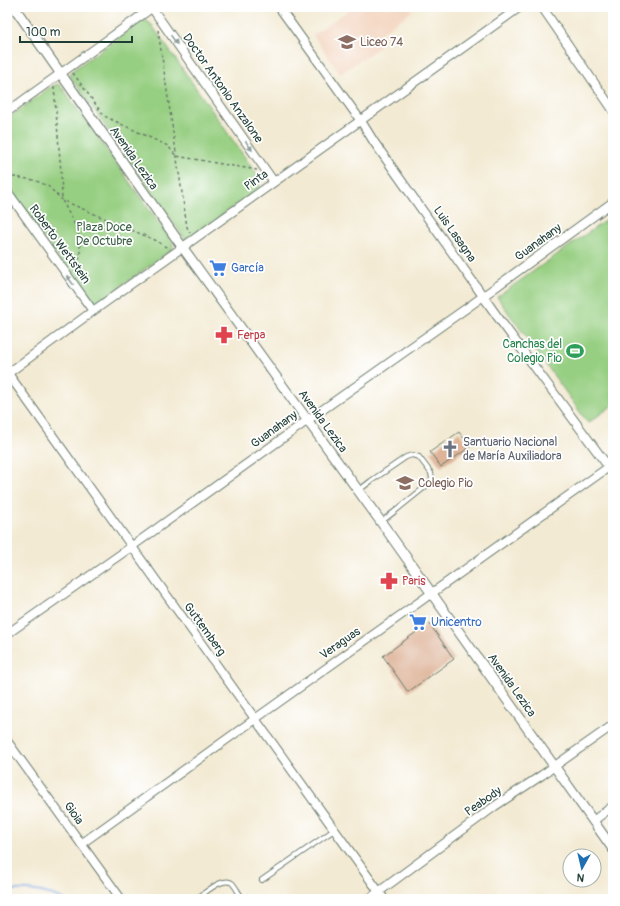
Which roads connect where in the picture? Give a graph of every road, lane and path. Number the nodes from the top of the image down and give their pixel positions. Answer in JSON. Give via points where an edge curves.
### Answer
{"nodes":[{"id":1,"x":14,"y":7,"type":"edge"},
{"id":2,"x":152,"y":7,"type":"edge"},
{"id":3,"x":279,"y":7,"type":"edge"},
{"id":4,"x":520,"y":7,"type":"edge"},
{"id":5,"x":542,"y":7,"type":"edge"},
{"id":6,"x":158,"y":17,"type":"junction"},
{"id":7,"x":69,"y":67,"type":"junction"},
{"id":8,"x":56,"y":76,"type":"junction"},
{"id":9,"x":613,"y":110,"type":"edge"},
{"id":10,"x":7,"y":112,"type":"edge"},
{"id":11,"x":361,"y":121,"type":"junction"},
{"id":12,"x":176,"y":156,"type":"junction"},
{"id":13,"x":266,"y":172,"type":"junction"},
{"id":14,"x":7,"y":177,"type":"edge"},
{"id":15,"x":274,"y":182,"type":"junction"},
{"id":16,"x":7,"y":191,"type":"edge"},
{"id":17,"x":62,"y":200,"type":"junction"},
{"id":18,"x":613,"y":202,"type":"edge"},
{"id":19,"x":192,"y":241,"type":"junction"},
{"id":20,"x":179,"y":250,"type":"junction"},
{"id":21,"x":70,"y":279,"type":"junction"},
{"id":22,"x":484,"y":295,"type":"junction"},
{"id":23,"x":93,"y":311,"type":"junction"},
{"id":24,"x":7,"y":373,"type":"edge"},
{"id":25,"x":308,"y":420,"type":"junction"},
{"id":26,"x":611,"y":468,"type":"edge"},
{"id":27,"x":358,"y":491,"type":"junction"},
{"id":28,"x":381,"y":522,"type":"junction"},
{"id":29,"x":132,"y":547,"type":"junction"},
{"id":30,"x":432,"y":593,"type":"junction"},
{"id":31,"x":7,"y":634,"type":"edge"},
{"id":32,"x":255,"y":719,"type":"junction"},
{"id":33,"x":613,"y":725,"type":"edge"},
{"id":34,"x":7,"y":741,"type":"edge"},
{"id":35,"x":555,"y":766,"type":"junction"},
{"id":36,"x":613,"y":806,"type":"edge"},
{"id":37,"x":593,"y":820,"type":"junction"},
{"id":38,"x":334,"y":830,"type":"junction"},
{"id":39,"x":82,"y":844,"type":"junction"},
{"id":40,"x":613,"y":849,"type":"edge"},
{"id":41,"x":262,"y":880,"type":"dead end"},
{"id":42,"x":381,"y":896,"type":"edge"},
{"id":43,"x":121,"y":899,"type":"edge"},
{"id":44,"x":196,"y":899,"type":"edge"},
{"id":45,"x":243,"y":899,"type":"edge"},
{"id":46,"x":369,"y":899,"type":"edge"}],
"edges":[{"from":1,"to":8,"type":"street","name":"Avenida Lezica"},
{"from":2,"to":6,"type":"street","name":"Doctor Antonio Anzalone"},
{"from":2,"to":7,"type":"street"},
{"from":3,"to":11,"type":"street","name":"Luis Lasagna"},
{"from":4,"to":11,"type":"street","name":"Pinta"},
{"from":5,"to":9,"type":"street"},
{"from":6,"to":12,"type":"path"},
{"from":6,"to":13,"type":"street","name":"Doctor Antonio Anzalone","one_way":true},
{"from":7,"to":8,"type":"street"},
{"from":7,"to":12,"type":"path","via":[[104,116],[168,146]]},
{"from":8,"to":10,"type":"street"},
{"from":8,"to":17,"type":"path"},
{"from":8,"to":20,"type":"street","name":"Avenida Lezica"},
{"from":11,"to":15,"type":"street","name":"Pinta"},
{"from":11,"to":22,"type":"street","name":"Luis Lasagna"},
{"from":12,"to":13,"type":"path"},
{"from":12,"to":19,"type":"path","via":[[187,227]]},
{"from":13,"to":15,"type":"street","name":"Doctor Antonio Anzalone"},
{"from":14,"to":17,"type":"path","via":[[27,179],[48,186]]},
{"from":15,"to":19,"type":"street","name":"Pinta"},
{"from":16,"to":21,"type":"street","name":"Roberto Wettstein"},
{"from":17,"to":20,"type":"path"},
{"from":17,"to":21,"type":"path","via":[[78,231],[80,245],[80,257]]},
{"from":18,"to":22,"type":"street","name":"Guanahany"},
{"from":19,"to":20,"type":"street","name":"Pinta"},
{"from":20,"to":23,"type":"street","name":"Pinta"},
{"from":20,"to":25,"type":"street","name":"Avenida Lezica"},
{"from":23,"to":21,"type":"street","name":"Roberto Wettstein","one_way":true},
{"from":22,"to":25,"type":"street","name":"Guanahany"},
{"from":22,"to":26,"type":"street","name":"Luis Lasagna"},
{"from":23,"to":24,"type":"street","name":"Pinta"},
{"from":24,"to":29,"type":"street","name":"Guttemberg"},
{"from":25,"to":27,"type":"street","name":"Avenida Lezica"},
{"from":25,"to":29,"type":"street","name":"Guanahany"},
{"from":26,"to":30,"type":"street","name":"Veraguas"},
{"from":27,"to":28,"type":"street","name":"Avenida Lezica"},
{"from":27,"to":28,"type":"lane","via":[[412,455],[419,457],[431,473],[430,483]]},
{"from":28,"to":30,"type":"street","name":"Avenida Lezica"},
{"from":29,"to":31,"type":"street","name":"Guanahany"},
{"from":29,"to":32,"type":"street","name":"Guttemberg"},
{"from":30,"to":32,"type":"street","name":"Veraguas"},
{"from":30,"to":35,"type":"street","name":"Avenida Lezica"},
{"from":32,"to":38,"type":"street","name":"Guttemberg"},
{"from":32,"to":39,"type":"street","name":"Veraguas"},
{"from":33,"to":35,"type":"street","name":"Peabody"},
{"from":34,"to":39,"type":"street","name":"Gioia"},
{"from":35,"to":37,"type":"street","name":"Avenida Lezica"},
{"from":35,"to":42,"type":"street","name":"Peabody","via":[[495,806]]},
{"from":36,"to":37,"type":"street"},
{"from":37,"to":40,"type":"street","name":"Avenida Lezica"},
{"from":38,"to":41,"type":"lane"},
{"from":38,"to":42,"type":"street","name":"Guttemberg"},
{"from":39,"to":43,"type":"street","name":"Gioia"},
{"from":42,"to":46,"type":"street","name":"Peabody"},
{"from":44,"to":45,"type":"lane","via":[[221,882],[227,881]]}]}
